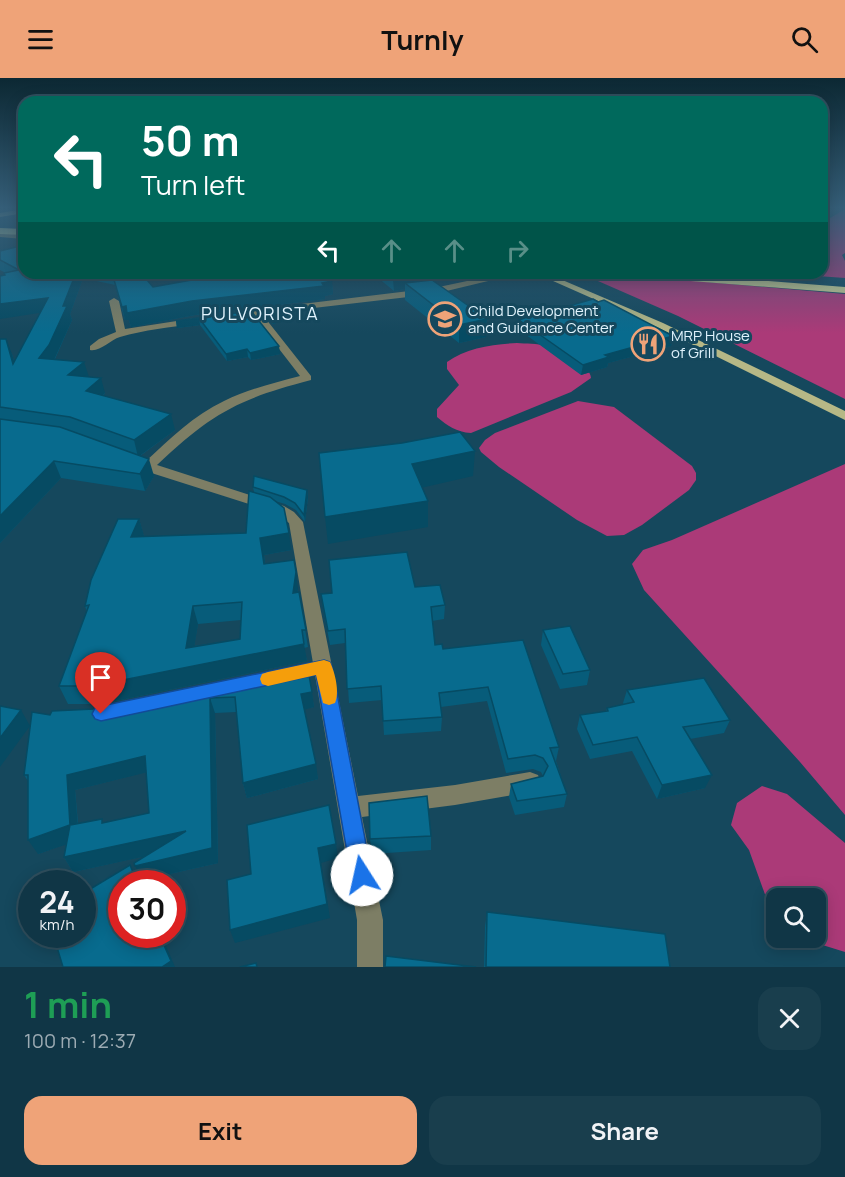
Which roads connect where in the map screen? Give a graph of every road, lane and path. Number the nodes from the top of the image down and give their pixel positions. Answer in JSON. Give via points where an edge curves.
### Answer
{"nodes":[{"id":1,"x":489,"y":279,"type":"edge"},
{"id":2,"x":553,"y":279,"type":"edge"},
{"id":3,"x":704,"y":279,"type":"edge"},
{"id":4,"x":792,"y":279,"type":"edge"},
{"id":5,"x":845,"y":283,"type":"edge"},
{"id":6,"x":845,"y":290,"type":"edge"},
{"id":7,"x":114,"y":302,"type":"edge"},
{"id":8,"x":203,"y":320,"type":"edge"},
{"id":9,"x":121,"y":334,"type":"junction"},
{"id":10,"x":94,"y":348,"type":"dead end"},
{"id":11,"x":845,"y":416,"type":"edge"},
{"id":12,"x":117,"y":455,"type":"edge"},
{"id":13,"x":147,"y":467,"type":"junction"},
{"id":14,"x":324,"y":667,"type":"junction"},
{"id":15,"x":300,"y":672,"type":"edge"},
{"id":16,"x":532,"y":781,"type":"edge"},
{"id":17,"x":349,"y":808,"type":"junction"},
{"id":18,"x":370,"y":967,"type":"edge"}],
"edges":[{"from":1,"to":13,"type":"street","via":[[434,291],[250,313],[307,378],[250,393],[226,404],[182,435]]},
{"from":2,"to":11,"type":"main road","via":[[660,324]]},
{"from":3,"to":6,"type":"highway"},
{"from":4,"to":5,"type":"highway"},
{"from":7,"to":9,"type":"street"},
{"from":8,"to":9,"type":"street"},
{"from":9,"to":10,"type":"street"},
{"from":12,"to":13,"type":"street"},
{"from":13,"to":14,"type":"street","via":[[279,509],[296,522]]},
{"from":14,"to":15,"type":"street"},
{"from":14,"to":17,"type":"street"},
{"from":16,"to":17,"type":"street"},
{"from":17,"to":18,"type":"street","via":[[370,920]]}]}
